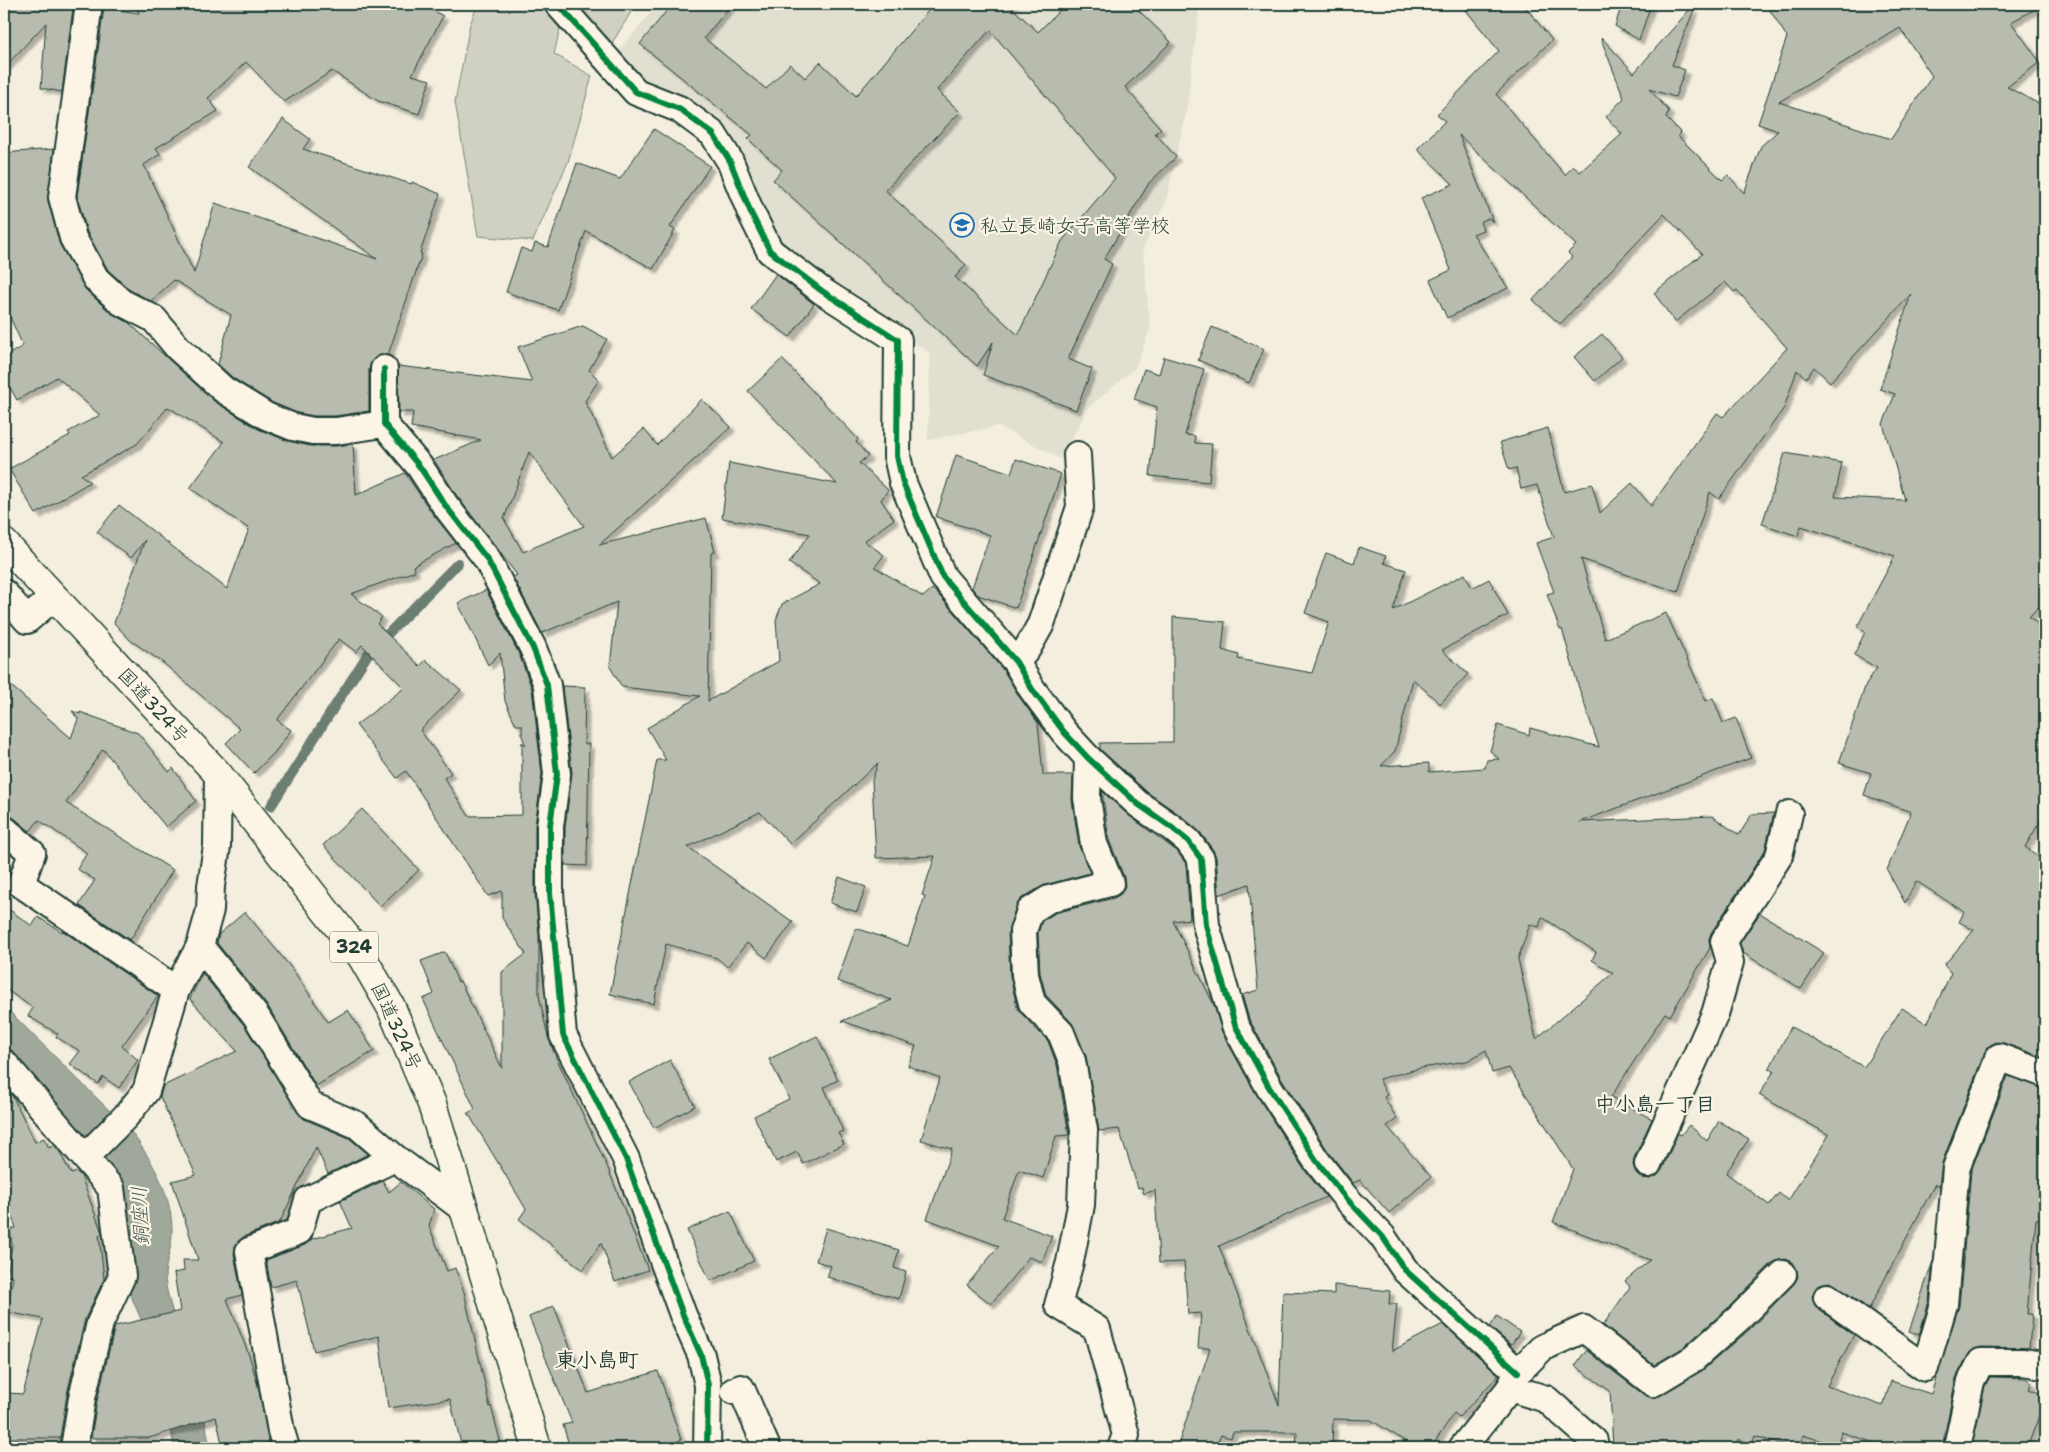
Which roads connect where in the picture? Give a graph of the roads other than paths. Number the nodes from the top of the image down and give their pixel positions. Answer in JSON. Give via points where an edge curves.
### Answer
{"nodes":[{"id":1,"x":89,"y":4,"type":"edge"},
{"id":2,"x":558,"y":4,"type":"edge"},
{"id":3,"x":384,"y":370,"type":"dead end"},
{"id":4,"x":384,"y":424,"type":"junction"},
{"id":5,"x":1077,"y":455,"type":"dead end"},
{"id":6,"x":4,"y":543,"type":"edge"},
{"id":7,"x":4,"y":593,"type":"edge"},
{"id":8,"x":54,"y":597,"type":"junction"},
{"id":9,"x":1016,"y":662,"type":"junction"},
{"id":10,"x":1088,"y":758,"type":"junction"},
{"id":11,"x":218,"y":774,"type":"junction"},
{"id":12,"x":1789,"y":814,"type":"dead end"},
{"id":13,"x":4,"y":829,"type":"edge"},
{"id":14,"x":200,"y":946,"type":"junction"},
{"id":15,"x":176,"y":990,"type":"junction"},
{"id":16,"x":4,"y":1063,"type":"edge"},
{"id":17,"x":2045,"y":1074,"type":"edge"},
{"id":18,"x":85,"y":1157,"type":"junction"},
{"id":19,"x":395,"y":1158,"type":"junction"},
{"id":20,"x":1648,"y":1164,"type":"dead end"},
{"id":21,"x":465,"y":1210,"type":"junction"},
{"id":22,"x":1783,"y":1274,"type":"dead end"},
{"id":23,"x":1827,"y":1297,"type":"dead end"},
{"id":24,"x":2045,"y":1365,"type":"edge"},
{"id":25,"x":1514,"y":1380,"type":"junction"},
{"id":26,"x":734,"y":1392,"type":"dead end"},
{"id":27,"x":74,"y":1448,"type":"edge"},
{"id":28,"x":286,"y":1448,"type":"edge"},
{"id":29,"x":537,"y":1448,"type":"edge"},
{"id":30,"x":707,"y":1448,"type":"edge"},
{"id":31,"x":767,"y":1448,"type":"edge"},
{"id":32,"x":1120,"y":1448,"type":"edge"},
{"id":33,"x":1462,"y":1448,"type":"edge"},
{"id":34,"x":1595,"y":1448,"type":"edge"},
{"id":35,"x":1957,"y":1448,"type":"edge"}],
"edges":[{"from":1,"to":4,"type":"street","via":[[62,197],[73,238],[96,278],[121,302],[154,319],[178,348],[224,390],[266,416],[292,427],[313,431]]},
{"from":2,"to":9,"type":"street","via":[[636,92],[679,109],[713,134],[730,160],[770,251],[822,291],[898,340],[897,456],[903,483],[942,577]]},
{"from":3,"to":4,"type":"street"},
{"from":4,"to":30,"type":"street","via":[[420,467],[487,559],[533,648],[547,685],[557,774],[550,826],[550,893],[564,1035],[626,1159],[683,1315],[701,1355],[708,1385]]},
{"from":5,"to":9,"type":"street","via":[[1080,507],[1041,624]]},
{"from":6,"to":8,"type":"highway","name":"国道324号","number":"324"},
{"from":7,"to":8,"type":"street","via":[[27,620]]},
{"from":8,"to":11,"type":"highway","name":"国道324号","number":"324"},
{"from":9,"to":10,"type":"street","via":[[1064,732]]},
{"from":10,"to":25,"type":"street","via":[[1138,804],[1188,841],[1201,859],[1206,925],[1235,1025],[1269,1087],[1316,1160],[1382,1236],[1405,1270]]},
{"from":10,"to":32,"type":"street","via":[[1087,798],[1094,844],[1110,883],[1049,900],[1030,911],[1023,931],[1025,975],[1032,1004],[1061,1033],[1072,1061],[1084,1130],[1081,1205],[1058,1305],[1097,1329],[1126,1435]]},
{"from":11,"to":14,"type":"street","via":[[217,846],[210,910]]},
{"from":11,"to":21,"type":"highway","name":"国道324号","number":"324","via":[[362,957],[391,1007],[432,1104]]},
{"from":12,"to":20,"type":"street","via":[[1779,856],[1724,941],[1730,962],[1716,1014]]},
{"from":13,"to":15,"type":"street","via":[[32,853],[21,884]]},
{"from":14,"to":15,"type":"street"},
{"from":14,"to":19,"type":"street","via":[[256,1016],[310,1105],[357,1125]]},
{"from":15,"to":18,"type":"street","via":[[146,1091]]},
{"from":16,"to":18,"type":"street"},
{"from":17,"to":23,"type":"street","via":[[1999,1057],[1956,1168],[1944,1304],[1925,1368]]},
{"from":18,"to":27,"type":"street","via":[[111,1188],[122,1276],[100,1323]]},
{"from":19,"to":21,"type":"street"},
{"from":19,"to":28,"type":"street","via":[[308,1200],[299,1231],[249,1251]]},
{"from":21,"to":29,"type":"highway","name":"国道324号","number":"324"},
{"from":22,"to":25,"type":"street","via":[[1694,1359],[1654,1383],[1584,1329],[1542,1348]]},
{"from":24,"to":35,"type":"street","via":[[1981,1362],[1971,1381]]},
{"from":25,"to":33,"type":"street"},
{"from":25,"to":34,"type":"street","via":[[1546,1399],[1594,1441]]},
{"from":26,"to":31,"type":"street","via":[[741,1388]]}]}
